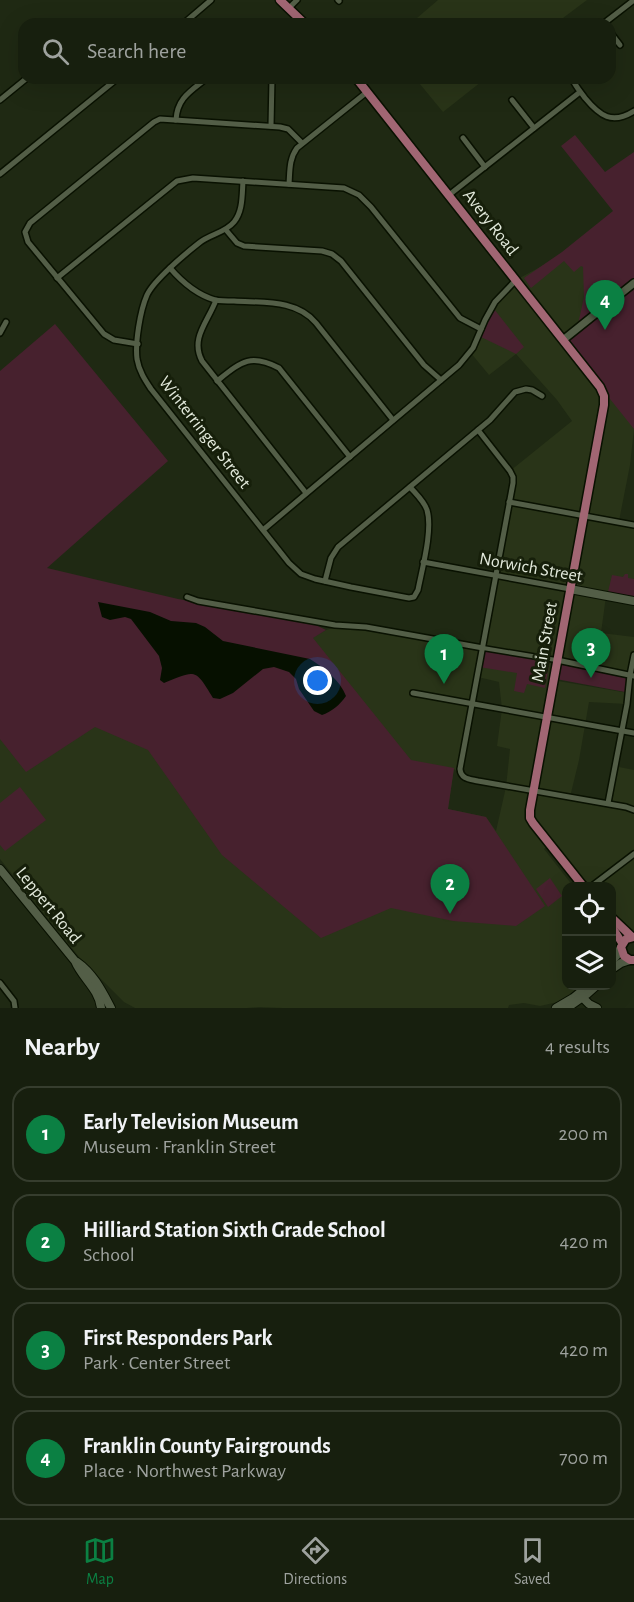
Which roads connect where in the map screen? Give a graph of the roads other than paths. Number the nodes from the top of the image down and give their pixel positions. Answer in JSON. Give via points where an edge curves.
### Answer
{"nodes":[{"id":1,"x":211,"y":0,"type":"edge"},
{"id":2,"x":280,"y":0,"type":"edge"},
{"id":3,"x":297,"y":0,"type":"edge"},
{"id":4,"x":632,"y":1,"type":"edge"},
{"id":5,"x":289,"y":8,"type":"junction"},
{"id":6,"x":190,"y":18,"type":"edge"},
{"id":7,"x":299,"y":18,"type":"edge"},
{"id":8,"x":611,"y":18,"type":"edge"},
{"id":9,"x":616,"y":40,"type":"edge"},
{"id":10,"x":620,"y":45,"type":"dead end"},
{"id":11,"x":20,"y":84,"type":"edge"},
{"id":12,"x":111,"y":84,"type":"edge"},
{"id":13,"x":200,"y":84,"type":"edge"},
{"id":14,"x":272,"y":84,"type":"edge"},
{"id":15,"x":361,"y":84,"type":"edge"},
{"id":16,"x":575,"y":84,"type":"edge"},
{"id":17,"x":367,"y":92,"type":"junction"},
{"id":18,"x":580,"y":92,"type":"junction"},
{"id":19,"x":512,"y":99,"type":"dead end"},
{"id":20,"x":0,"y":100,"type":"edge"},
{"id":21,"x":634,"y":111,"type":"edge"},
{"id":22,"x":176,"y":120,"type":"junction"},
{"id":23,"x":271,"y":126,"type":"junction"},
{"id":24,"x":534,"y":128,"type":"junction"},
{"id":25,"x":463,"y":138,"type":"dead end"},
{"id":26,"x":302,"y":144,"type":"junction"},
{"id":27,"x":485,"y":167,"type":"junction"},
{"id":28,"x":0,"y":174,"type":"edge"},
{"id":29,"x":243,"y":182,"type":"junction"},
{"id":30,"x":289,"y":184,"type":"junction"},
{"id":31,"x":449,"y":195,"type":"junction"},
{"id":32,"x":226,"y":230,"type":"junction"},
{"id":33,"x":170,"y":268,"type":"junction"},
{"id":34,"x":57,"y":278,"type":"junction"},
{"id":35,"x":516,"y":280,"type":"junction"},
{"id":36,"x":634,"y":283,"type":"edge"},
{"id":37,"x":216,"y":300,"type":"junction"},
{"id":38,"x":6,"y":322,"type":"dead end"},
{"id":39,"x":481,"y":328,"type":"junction"},
{"id":40,"x":0,"y":333,"type":"edge"},
{"id":41,"x":563,"y":340,"type":"junction"},
{"id":42,"x":138,"y":344,"type":"junction"},
{"id":43,"x":441,"y":380,"type":"junction"},
{"id":44,"x":217,"y":381,"type":"junction"},
{"id":45,"x":600,"y":387,"type":"joint"},
{"id":46,"x":542,"y":396,"type":"dead end"},
{"id":47,"x":393,"y":420,"type":"junction"},
{"id":48,"x":478,"y":430,"type":"junction"},
{"id":49,"x":350,"y":457,"type":"junction"},
{"id":50,"x":410,"y":487,"type":"junction"},
{"id":51,"x":306,"y":493,"type":"junction"},
{"id":52,"x":509,"y":502,"type":"junction"},
{"id":53,"x":583,"y":516,"type":"junction"},
{"id":54,"x":634,"y":525,"type":"edge"},
{"id":55,"x":262,"y":530,"type":"junction"},
{"id":56,"x":423,"y":562,"type":"junction"},
{"id":57,"x":496,"y":576,"type":"junction"},
{"id":58,"x":325,"y":581,"type":"junction"},
{"id":59,"x":570,"y":589,"type":"junction"},
{"id":60,"x":187,"y":597,"type":"dead end"},
{"id":61,"x":634,"y":601,"type":"edge"},
{"id":62,"x":483,"y":648,"type":"junction"},
{"id":63,"x":634,"y":655,"type":"edge"},
{"id":64,"x":557,"y":660,"type":"junction"},
{"id":65,"x":632,"y":675,"type":"edge"},
{"id":66,"x":413,"y":693,"type":"dead end"},
{"id":67,"x":473,"y":704,"type":"junction"},
{"id":68,"x":546,"y":717,"type":"junction"},
{"id":69,"x":621,"y":731,"type":"junction"},
{"id":70,"x":634,"y":733,"type":"edge"},
{"id":71,"x":533,"y":791,"type":"junction"},
{"id":72,"x":608,"y":803,"type":"junction"},
{"id":73,"x":634,"y":810,"type":"edge"},
{"id":74,"x":634,"y":854,"type":"edge"},
{"id":75,"x":0,"y":869,"type":"edge"},
{"id":76,"x":580,"y":882,"type":"edge"},
{"id":77,"x":597,"y":882,"type":"edge"},
{"id":78,"x":616,"y":921,"type":"edge"},
{"id":79,"x":616,"y":935,"type":"edge"},
{"id":80,"x":633,"y":936,"type":"edge"},
{"id":81,"x":621,"y":945,"type":"junction"},
{"id":82,"x":616,"y":956,"type":"edge"},
{"id":83,"x":632,"y":960,"type":"edge"},
{"id":84,"x":75,"y":961,"type":"junction"},
{"id":85,"x":616,"y":967,"type":"edge"},
{"id":86,"x":0,"y":983,"type":"edge"},
{"id":87,"x":585,"y":990,"type":"edge"},
{"id":88,"x":590,"y":990,"type":"edge"},
{"id":89,"x":580,"y":996,"type":"junction"},
{"id":90,"x":15,"y":1008,"type":"edge"},
{"id":91,"x":101,"y":1008,"type":"edge"},
{"id":92,"x":111,"y":1008,"type":"edge"},
{"id":93,"x":556,"y":1008,"type":"edge"},
{"id":94,"x":567,"y":1008,"type":"edge"},
{"id":95,"x":597,"y":1008,"type":"edge"}],
"edges":[{"from":1,"to":6,"type":"street"},
{"from":2,"to":5,"type":"main road"},
{"from":3,"to":5,"type":"street"},
{"from":4,"to":8,"type":"street"},
{"from":5,"to":7,"type":"main road"},
{"from":9,"to":10,"type":"street"},
{"from":11,"to":20,"type":"street"},
{"from":12,"to":28,"type":"street"},
{"from":13,"to":22,"type":"street","via":[[179,103]]},
{"from":14,"to":23,"type":"street"},
{"from":15,"to":17,"type":"main road","name":"Avery Road"},
{"from":16,"to":18,"type":"street"},
{"from":17,"to":26,"type":"street"},
{"from":17,"to":31,"type":"main road","name":"Avery Road"},
{"from":18,"to":21,"type":"street","via":[[596,111],[612,118]]},
{"from":18,"to":24,"type":"street"},
{"from":19,"to":24,"type":"street"},
{"from":22,"to":23,"type":"street"},
{"from":22,"to":34,"type":"street","via":[[154,122],[30,223],[25,232],[28,242]]},
{"from":23,"to":26,"type":"street","via":[[288,129]]},
{"from":24,"to":27,"type":"street"},
{"from":25,"to":27,"type":"street"},
{"from":26,"to":30,"type":"street","via":[[292,154]]},
{"from":27,"to":31,"type":"street"},
{"from":29,"to":30,"type":"street"},
{"from":29,"to":32,"type":"street","via":[[237,218]]},
{"from":29,"to":34,"type":"street","via":[[193,178],[177,181]]},
{"from":30,"to":39,"type":"street","via":[[344,188],[359,195],[460,318]]},
{"from":31,"to":35,"type":"main road","name":"Avery Road"},
{"from":32,"to":33,"type":"street","name":"Winterringer Street","via":[[200,242]]},
{"from":32,"to":43,"type":"street","via":[[243,246],[332,254],[424,365]]},
{"from":33,"to":37,"type":"street","via":[[197,292]]},
{"from":33,"to":42,"type":"street","name":"Winterringer Street","via":[[147,295]]},
{"from":34,"to":42,"type":"street","via":[[104,334]]},
{"from":35,"to":39,"type":"street","via":[[495,302]]},
{"from":35,"to":41,"type":"main road","name":"Avery Road"},
{"from":36,"to":41,"type":"street"},
{"from":37,"to":44,"type":"street","via":[[197,342],[198,354]]},
{"from":37,"to":47,"type":"street","via":[[280,304],[297,308],[312,318]]},
{"from":38,"to":40,"type":"street"},
{"from":39,"to":43,"type":"street","via":[[473,348]]},
{"from":41,"to":45,"type":"main road","name":"Avery Road"},
{"from":42,"to":55,"type":"street","name":"Winterringer Street","via":[[137,359],[151,389]]},
{"from":43,"to":47,"type":"street"},
{"from":44,"to":49,"type":"street","via":[[237,365],[252,360],[279,368]]},
{"from":44,"to":51,"type":"street"},
{"from":45,"to":53,"type":"main road","name":"Main Street","via":[[604,405]]},
{"from":46,"to":48,"type":"street","via":[[532,390],[515,392]]},
{"from":47,"to":49,"type":"street"},
{"from":48,"to":50,"type":"street"},
{"from":48,"to":52,"type":"street","via":[[512,475]]},
{"from":49,"to":51,"type":"street"},
{"from":50,"to":56,"type":"street","via":[[427,509]]},
{"from":50,"to":58,"type":"street","via":[[334,552]]},
{"from":51,"to":55,"type":"street"},
{"from":52,"to":53,"type":"street"},
{"from":52,"to":57,"type":"street"},
{"from":53,"to":54,"type":"street"},
{"from":53,"to":59,"type":"main road","name":"Main Street"},
{"from":55,"to":58,"type":"street","name":"Winterringer Street","via":[[301,574]]},
{"from":56,"to":57,"type":"street","name":"Norwich Street"},
{"from":56,"to":58,"type":"street","name":"Winterringer Street","via":[[418,590],[409,598]]},
{"from":57,"to":59,"type":"street","name":"Norwich Street"},
{"from":57,"to":62,"type":"street"},
{"from":59,"to":61,"type":"main road","name":"Norwich Street"},
{"from":59,"to":64,"type":"main road","name":"Main Street"},
{"from":60,"to":62,"type":"street","via":[[334,626],[366,627]]},
{"from":62,"to":64,"type":"street"},
{"from":62,"to":67,"type":"street"},
{"from":63,"to":65,"type":"street"},
{"from":64,"to":65,"type":"street"},
{"from":64,"to":68,"type":"main road","name":"Main Street"},
{"from":65,"to":69,"type":"street"},
{"from":66,"to":67,"type":"street"},
{"from":67,"to":68,"type":"street"},
{"from":67,"to":71,"type":"street","via":[[460,774]]},
{"from":68,"to":69,"type":"street"},
{"from":68,"to":71,"type":"main road","name":"Main Street"},
{"from":69,"to":70,"type":"street"},
{"from":69,"to":72,"type":"street"},
{"from":71,"to":72,"type":"street"},
{"from":71,"to":76,"type":"main road","name":"Main Street","via":[[531,821]]},
{"from":72,"to":73,"type":"street"},
{"from":74,"to":77,"type":"street"},
{"from":75,"to":84,"type":"main road","name":"Leppert Road"},
{"from":78,"to":80,"type":"main road"},
{"from":79,"to":81,"type":"main road"},
{"from":80,"to":81,"type":"main road"},
{"from":81,"to":82,"type":"main road"},
{"from":81,"to":83,"type":"main road","via":[[624,957]]},
{"from":83,"to":85,"type":"main road"},
{"from":84,"to":91,"type":"main road","name":"Leppert Road","via":[[95,990]]},
{"from":84,"to":92,"type":"main road","name":"Leppert Road","via":[[95,980]]},
{"from":86,"to":90,"type":"street"},
{"from":87,"to":89,"type":"main road"},
{"from":88,"to":89,"type":"main road"},
{"from":89,"to":93,"type":"main road"},
{"from":89,"to":94,"type":"main road"},
{"from":89,"to":95,"type":"main road"}]}
